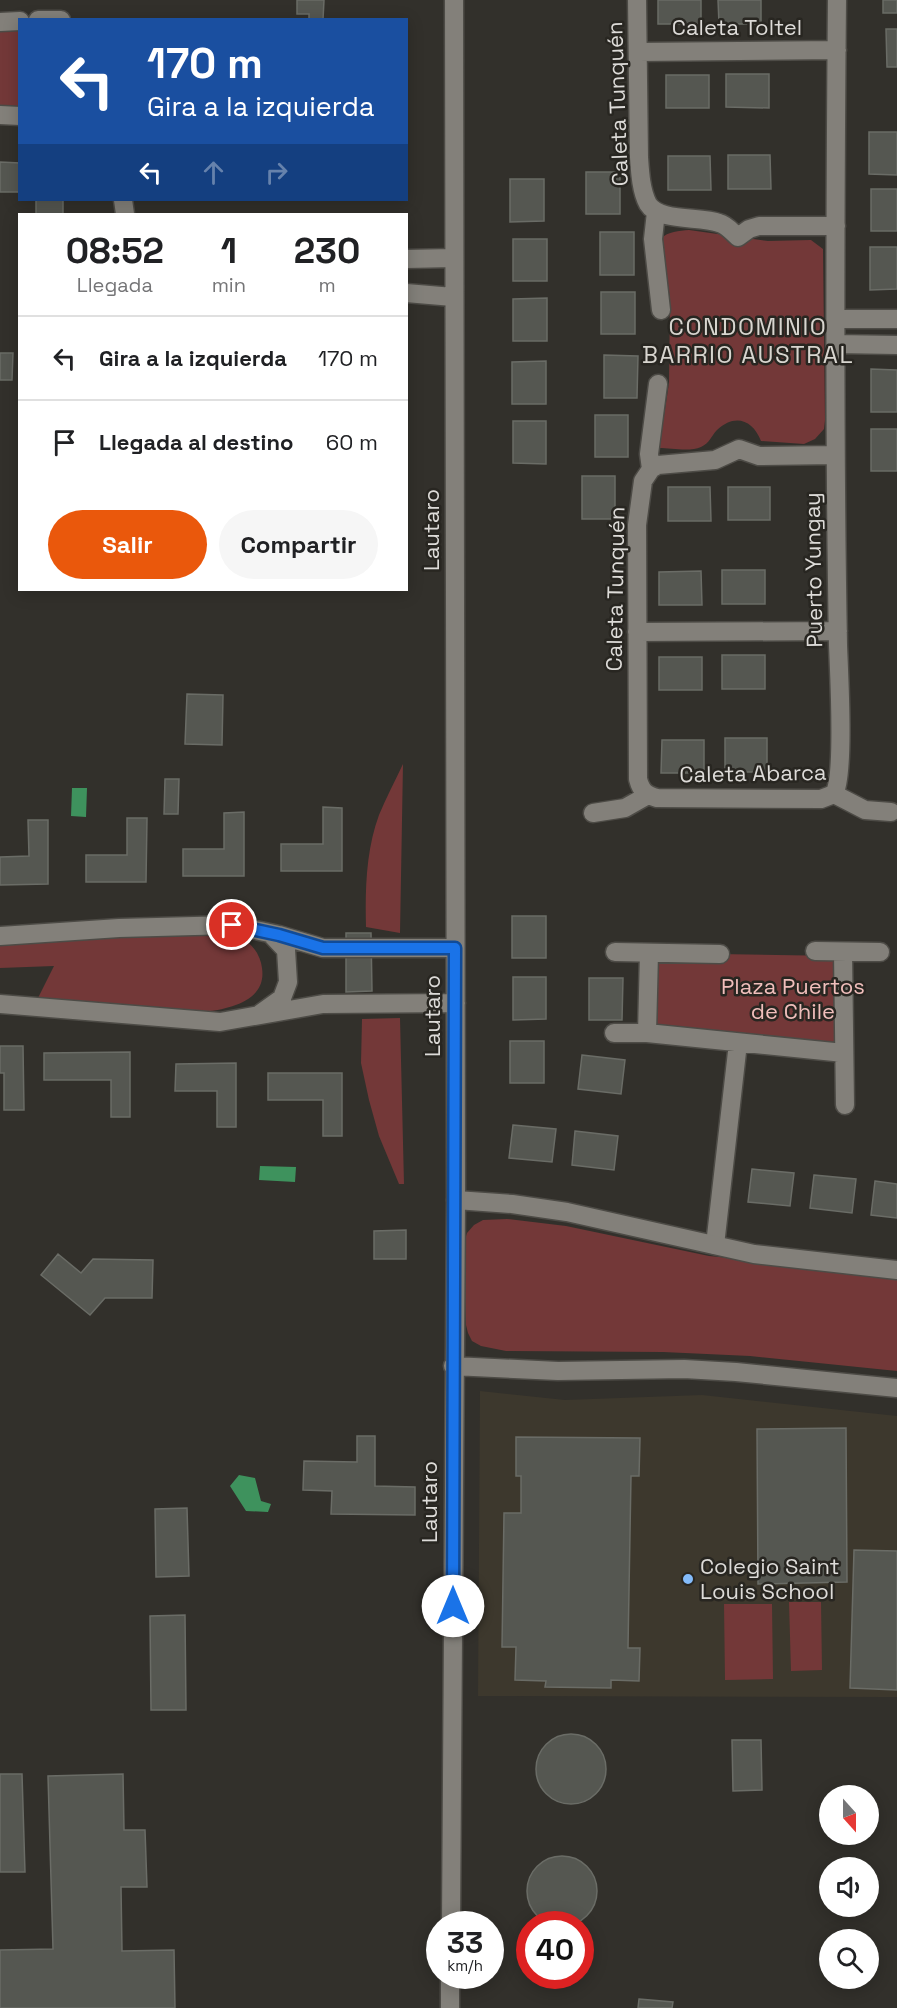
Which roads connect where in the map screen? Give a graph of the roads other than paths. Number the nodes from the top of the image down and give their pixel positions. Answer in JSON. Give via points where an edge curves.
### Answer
{"nodes":[{"id":1,"x":454,"y":0,"type":"edge"},
{"id":2,"x":637,"y":0,"type":"edge"},
{"id":3,"x":837,"y":0,"type":"edge"},
{"id":4,"x":18,"y":21,"type":"edge"},
{"id":5,"x":0,"y":22,"type":"edge"},
{"id":6,"x":837,"y":51,"type":"junction"},
{"id":7,"x":638,"y":52,"type":"junction"},
{"id":8,"x":0,"y":115,"type":"edge"},
{"id":9,"x":18,"y":116,"type":"edge"},
{"id":10,"x":656,"y":212,"type":"junction"},
{"id":11,"x":836,"y":226,"type":"junction"},
{"id":12,"x":453,"y":258,"type":"junction"},
{"id":13,"x":408,"y":260,"type":"edge"},
{"id":14,"x":408,"y":293,"type":"edge"},
{"id":15,"x":453,"y":297,"type":"junction"},
{"id":16,"x":661,"y":310,"type":"dead end"},
{"id":17,"x":836,"y":319,"type":"junction"},
{"id":18,"x":897,"y":319,"type":"edge"},
{"id":19,"x":836,"y":344,"type":"junction"},
{"id":20,"x":897,"y":345,"type":"edge"},
{"id":21,"x":658,"y":384,"type":"dead end"},
{"id":22,"x":835,"y":455,"type":"junction"},
{"id":23,"x":651,"y":469,"type":"junction"},
{"id":24,"x":838,"y":631,"type":"junction"},
{"id":25,"x":637,"y":632,"type":"junction"},
{"id":26,"x":834,"y":794,"type":"junction"},
{"id":27,"x":648,"y":795,"type":"junction"},
{"id":28,"x":891,"y":812,"type":"dead end"},
{"id":29,"x":593,"y":813,"type":"dead end"},
{"id":30,"x":270,"y":933,"type":"junction"},
{"id":31,"x":0,"y":936,"type":"edge"},
{"id":32,"x":455,"y":948,"type":"junction"},
{"id":33,"x":814,"y":951,"type":"dead end"},
{"id":34,"x":615,"y":952,"type":"dead end"},
{"id":35,"x":843,"y":952,"type":"junction"},
{"id":36,"x":880,"y":952,"type":"dead end"},
{"id":37,"x":649,"y":953,"type":"junction"},
{"id":38,"x":720,"y":954,"type":"dead end"},
{"id":39,"x":456,"y":1003,"type":"junction"},
{"id":40,"x":0,"y":1004,"type":"edge"},
{"id":41,"x":260,"y":1014,"type":"junction"},
{"id":42,"x":614,"y":1033,"type":"dead end"},
{"id":43,"x":647,"y":1033,"type":"junction"},
{"id":44,"x":738,"y":1043,"type":"junction"},
{"id":45,"x":844,"y":1053,"type":"junction"},
{"id":46,"x":845,"y":1105,"type":"dead end"},
{"id":47,"x":456,"y":1200,"type":"junction"},
{"id":48,"x":715,"y":1245,"type":"junction"},
{"id":49,"x":897,"y":1270,"type":"edge"},
{"id":50,"x":453,"y":1366,"type":"junction"},
{"id":51,"x":897,"y":1388,"type":"edge"},
{"id":52,"x":451,"y":1911,"type":"edge"},
{"id":53,"x":450,"y":1989,"type":"edge"},
{"id":54,"x":450,"y":2008,"type":"edge"}],
"edges":[{"from":1,"to":12,"type":"street","name":"Lautaro"},
{"from":2,"to":7,"type":"street","name":"Caleta Tunquén"},
{"from":3,"to":6,"type":"street","name":"Puerto Yungay"},
{"from":4,"to":5,"type":"street"},
{"from":6,"to":7,"type":"street","name":"Caleta Toltel"},
{"from":6,"to":11,"type":"street","name":"Puerto Yungay"},
{"from":7,"to":10,"type":"street","name":"Caleta Tunquén","via":[[640,175],[645,197]]},
{"from":8,"to":9,"type":"street"},
{"from":10,"to":11,"type":"street","via":[[721,223],[738,237],[759,226]]},
{"from":10,"to":16,"type":"street","via":[[653,239]]},
{"from":11,"to":17,"type":"street","name":"Puerto Yungay"},
{"from":12,"to":13,"type":"street"},
{"from":12,"to":15,"type":"street","name":"Lautaro"},
{"from":14,"to":15,"type":"street"},
{"from":15,"to":32,"type":"street","name":"Lautaro"},
{"from":17,"to":18,"type":"street"},
{"from":17,"to":19,"type":"street","name":"Puerto Yungay"},
{"from":19,"to":20,"type":"street"},
{"from":19,"to":22,"type":"street","name":"Puerto Yungay"},
{"from":21,"to":23,"type":"street","name":"Caleta Tunquén","via":[[649,454]]},
{"from":22,"to":23,"type":"street","via":[[759,456],[739,448],[715,460]]},
{"from":22,"to":24,"type":"street","name":"Puerto Yungay"},
{"from":23,"to":25,"type":"street","name":"Caleta Tunquén","via":[[644,482],[637,525]]},
{"from":24,"to":25,"type":"street"},
{"from":24,"to":26,"type":"street","name":"Puerto Yungay","via":[[839,781]]},
{"from":25,"to":27,"type":"street","name":"Caleta Tunquén","via":[[638,779]]},
{"from":26,"to":27,"type":"street","name":"Caleta Abarca","via":[[821,799]]},
{"from":26,"to":28,"type":"street","name":"Caleta Abarca","via":[[865,810]]},
{"from":27,"to":29,"type":"street","via":[[625,808]]},
{"from":30,"to":31,"type":"street","via":[[232,925]]},
{"from":30,"to":32,"type":"street","via":[[323,948]]},
{"from":30,"to":41,"type":"street","via":[[286,950],[288,982],[282,998]]},
{"from":32,"to":39,"type":"street","name":"Lautaro"},
{"from":33,"to":35,"type":"street"},
{"from":34,"to":37,"type":"street"},
{"from":35,"to":36,"type":"street"},
{"from":35,"to":45,"type":"street"},
{"from":37,"to":38,"type":"street"},
{"from":37,"to":43,"type":"street"},
{"from":39,"to":41,"type":"street","via":[[323,1004]]},
{"from":39,"to":47,"type":"street","name":"Lautaro"},
{"from":40,"to":41,"type":"street","via":[[220,1022]]},
{"from":42,"to":43,"type":"street"},
{"from":43,"to":44,"type":"street"},
{"from":44,"to":45,"type":"street"},
{"from":44,"to":48,"type":"street"},
{"from":45,"to":46,"type":"street"},
{"from":47,"to":48,"type":"street","via":[[567,1212]]},
{"from":47,"to":50,"type":"street","name":"Lautaro"},
{"from":48,"to":49,"type":"street","via":[[790,1259]]},
{"from":50,"to":51,"type":"street","via":[[736,1372]]},
{"from":50,"to":52,"type":"street","name":"Lautaro"},
{"from":53,"to":54,"type":"street"}]}
